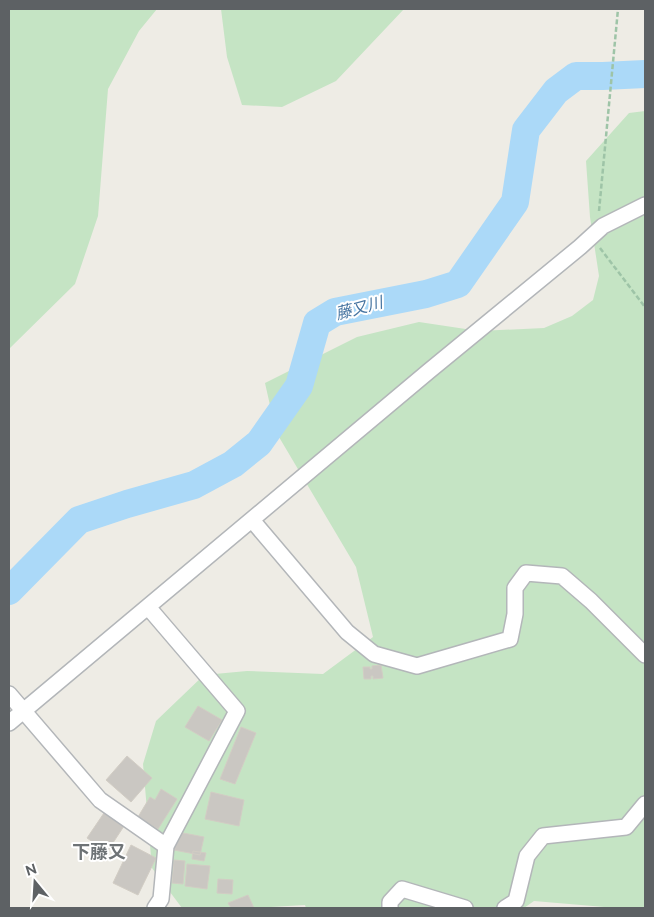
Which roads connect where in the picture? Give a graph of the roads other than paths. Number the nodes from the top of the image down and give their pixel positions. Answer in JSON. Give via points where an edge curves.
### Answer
{"nodes":[{"id":1,"x":645,"y":205,"type":"edge"},
{"id":2,"x":252,"y":520,"type":"junction"},
{"id":3,"x":148,"y":607,"type":"junction"},
{"id":4,"x":645,"y":654,"type":"edge"},
{"id":5,"x":9,"y":694,"type":"edge"},
{"id":6,"x":23,"y":711,"type":"junction"},
{"id":7,"x":9,"y":723,"type":"edge"},
{"id":8,"x":645,"y":804,"type":"edge"},
{"id":9,"x":166,"y":846,"type":"junction"},
{"id":10,"x":155,"y":908,"type":"edge"},
{"id":11,"x":390,"y":908,"type":"edge"},
{"id":12,"x":464,"y":908,"type":"edge"},
{"id":13,"x":505,"y":908,"type":"edge"}],
"edges":[{"from":1,"to":2,"type":"street","via":[[603,226]]},
{"from":2,"to":3,"type":"street"},
{"from":2,"to":4,"type":"street","via":[[347,632],[374,654],[417,666],[510,639],[516,588],[526,573],[562,576]]},
{"from":3,"to":6,"type":"street"},
{"from":3,"to":9,"type":"street","via":[[237,711]]},
{"from":5,"to":6,"type":"street"},
{"from":6,"to":7,"type":"street"},
{"from":6,"to":9,"type":"street","via":[[100,800]]},
{"from":8,"to":13,"type":"street","via":[[626,827],[543,836],[526,856],[516,901]]},
{"from":9,"to":10,"type":"street","via":[[161,898]]},
{"from":11,"to":12,"type":"street","via":[[390,902],[402,889]]}]}
